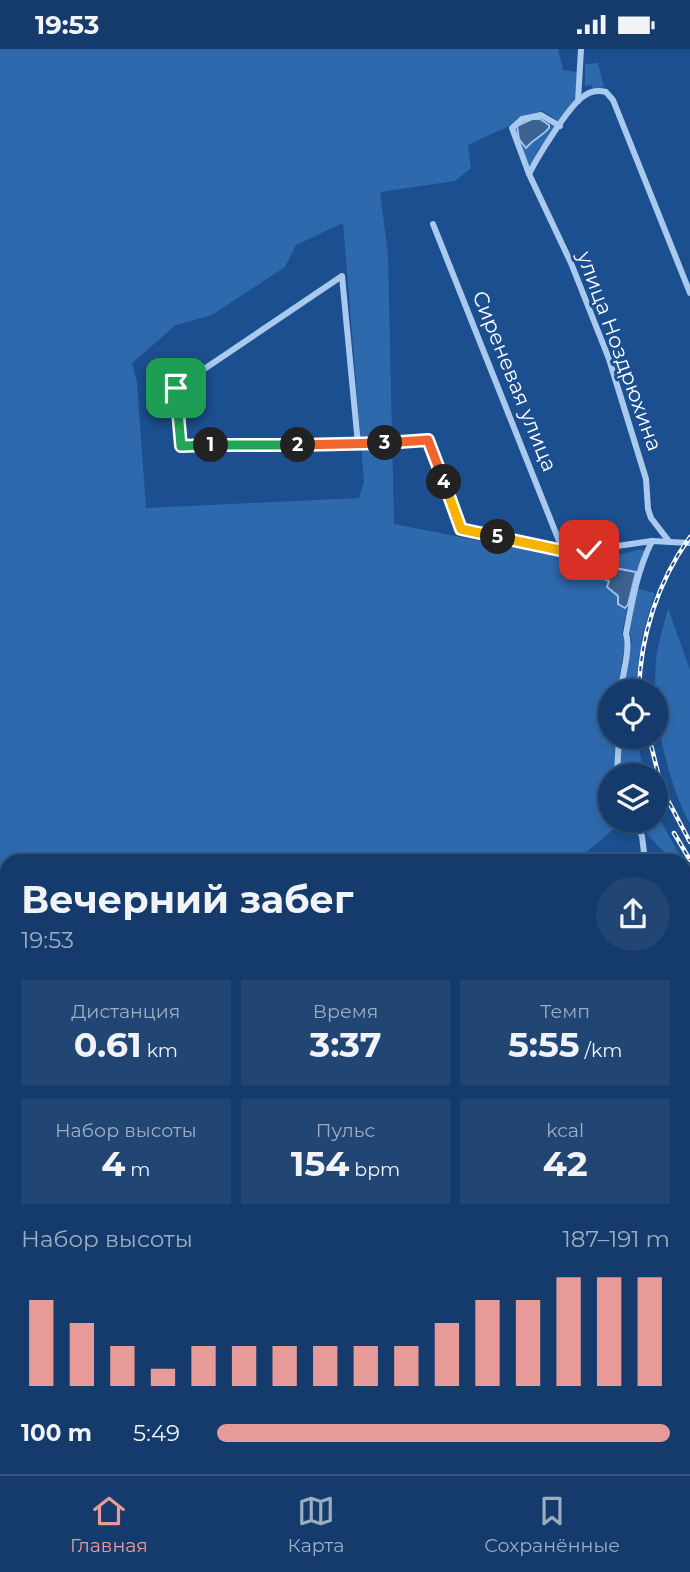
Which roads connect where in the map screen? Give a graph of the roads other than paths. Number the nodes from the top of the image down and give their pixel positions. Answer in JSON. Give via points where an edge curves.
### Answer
{"nodes":[{"id":1,"x":581,"y":49,"type":"edge"},
{"id":2,"x":578,"y":101,"type":"junction"},
{"id":3,"x":560,"y":126,"type":"junction"},
{"id":4,"x":528,"y":174,"type":"junction"},
{"id":5,"x":433,"y":225,"type":"dead end"},
{"id":6,"x":690,"y":293,"type":"edge"},
{"id":7,"x":358,"y":444,"type":"junction"},
{"id":8,"x":668,"y":540,"type":"junction"},
{"id":9,"x":652,"y":541,"type":"junction"},
{"id":10,"x":690,"y":543,"type":"edge"},
{"id":11,"x":564,"y":551,"type":"junction"},
{"id":12,"x":622,"y":679,"type":"edge"},
{"id":13,"x":640,"y":833,"type":"edge"},
{"id":14,"x":644,"y":854,"type":"edge"}],
"edges":[{"from":1,"to":2,"type":"street"},
{"from":2,"to":3,"type":"street"},
{"from":2,"to":6,"type":"street","via":[[601,90],[613,100]]},
{"from":3,"to":4,"type":"street"},
{"from":3,"to":4,"type":"street","name":"улица Ноздрюхина","via":[[541,115],[522,119],[512,128]]},
{"from":4,"to":8,"type":"street","name":"улица Ноздрюхина","via":[[571,263],[609,359],[646,479],[648,509]]},
{"from":5,"to":11,"type":"street","name":"Сиреневая улица"},
{"from":7,"to":7,"type":"street","via":[[181,446],[176,388],[342,276]]},
{"from":7,"to":11,"type":"street","via":[[428,440],[461,529]]},
{"from":8,"to":9,"type":"street"},
{"from":8,"to":10,"type":"street"},
{"from":9,"to":11,"type":"street"},
{"from":9,"to":12,"type":"street","via":[[635,587]]},
{"from":13,"to":14,"type":"street"}]}
